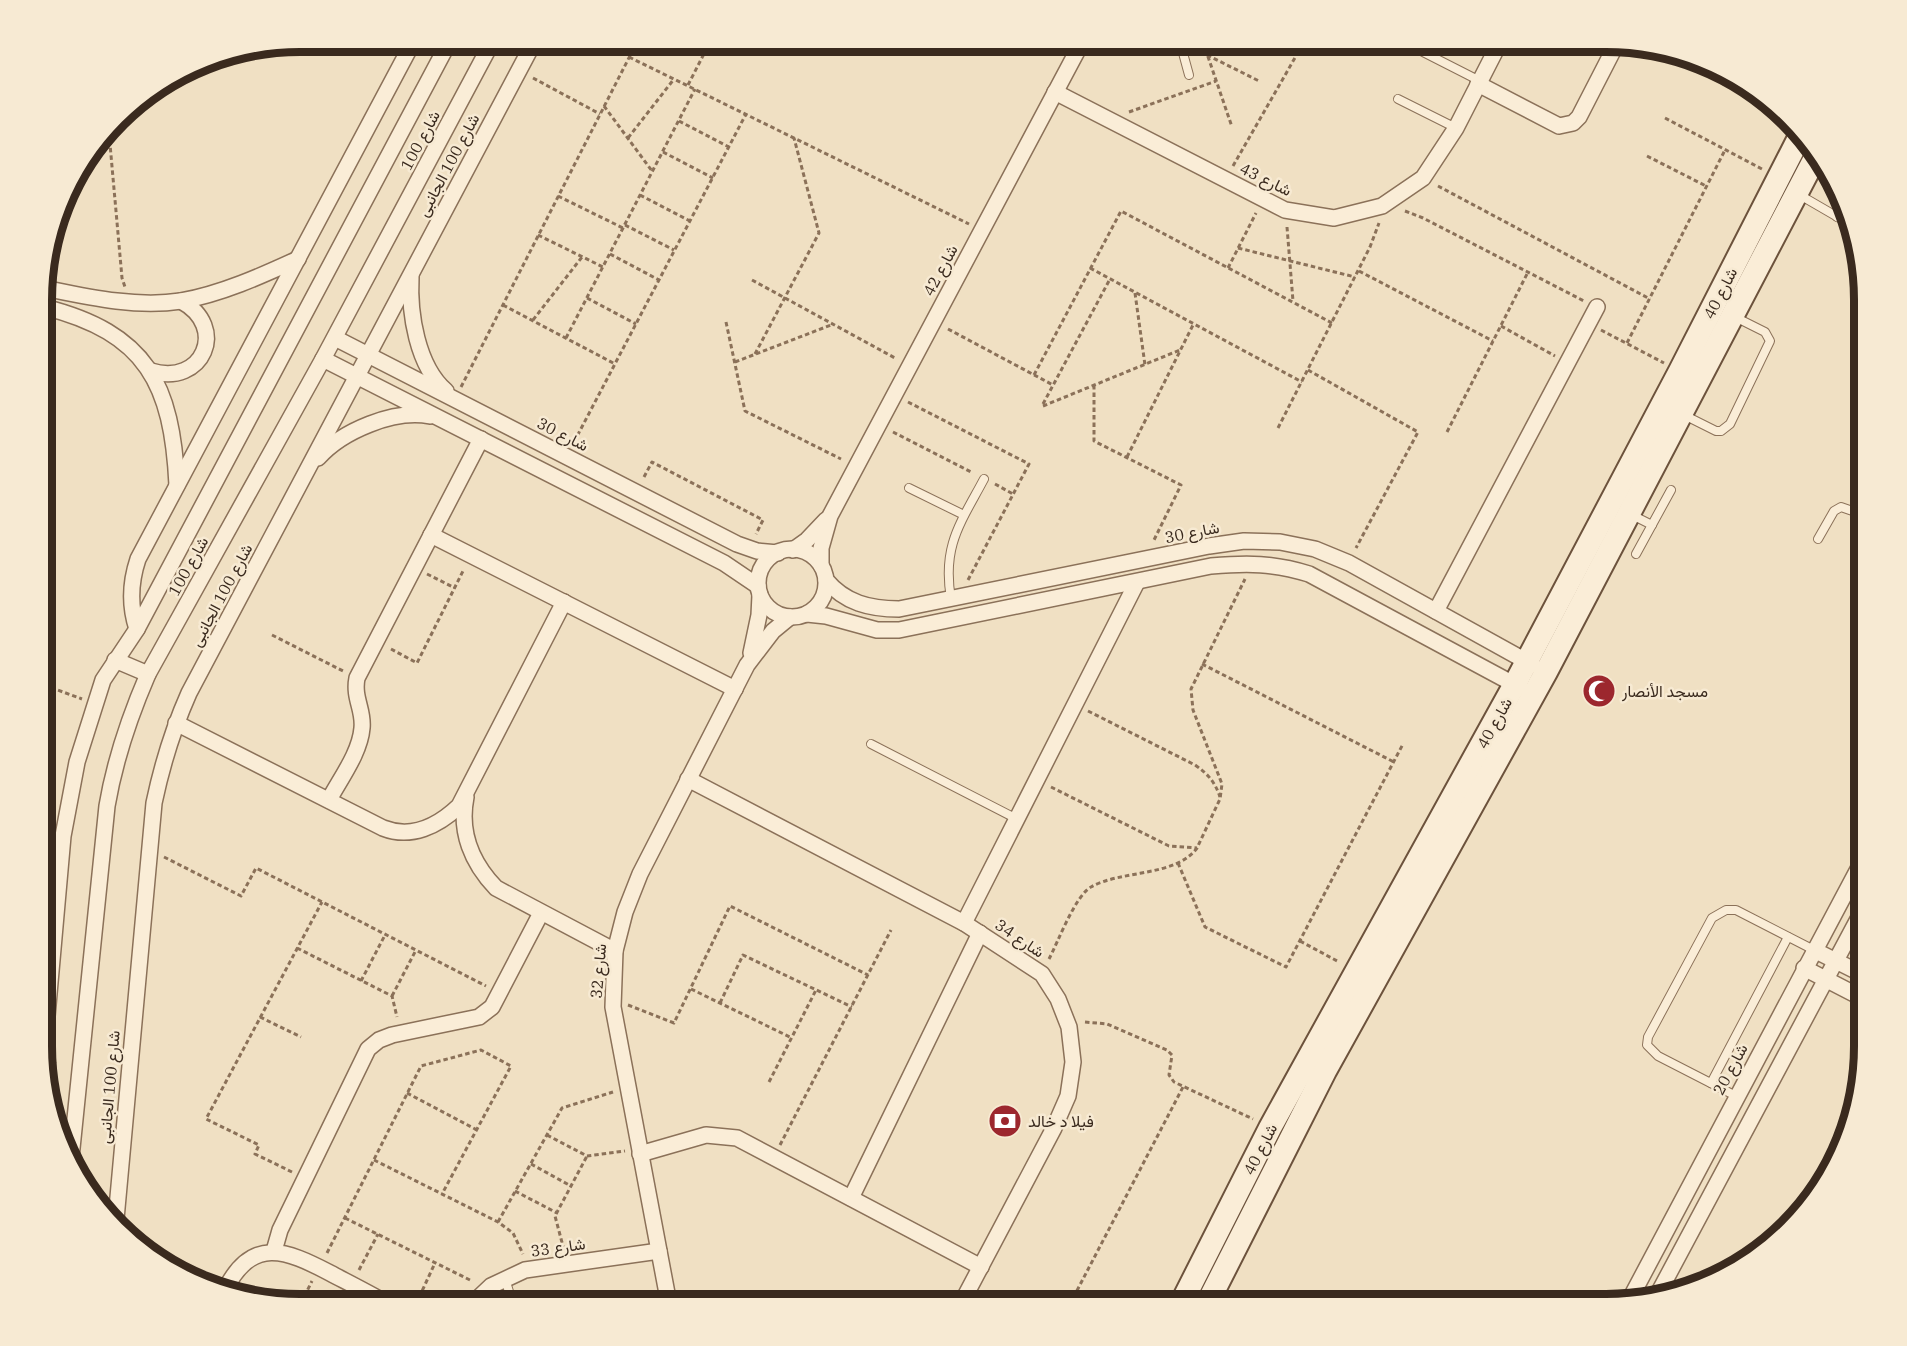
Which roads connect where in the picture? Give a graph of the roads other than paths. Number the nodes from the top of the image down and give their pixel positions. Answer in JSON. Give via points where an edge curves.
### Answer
{"nodes":[{"id":1,"x":408,"y":52,"type":"edge"},
{"id":2,"x":444,"y":52,"type":"edge"},
{"id":3,"x":487,"y":52,"type":"edge"},
{"id":4,"x":529,"y":52,"type":"edge"},
{"id":5,"x":1079,"y":52,"type":"edge"},
{"id":6,"x":1183,"y":52,"type":"edge"},
{"id":7,"x":1423,"y":52,"type":"dead end"},
{"id":8,"x":1495,"y":52,"type":"edge"},
{"id":9,"x":1612,"y":52,"type":"edge"},
{"id":10,"x":1189,"y":75,"type":"dead end"},
{"id":11,"x":1479,"y":83,"type":"junction"},
{"id":12,"x":1055,"y":92,"type":"junction"},
{"id":13,"x":1398,"y":99,"type":"dead end"},
{"id":14,"x":1456,"y":128,"type":"junction"},
{"id":15,"x":1797,"y":142,"type":"edge"},
{"id":16,"x":1813,"y":163,"type":"edge"},
{"id":17,"x":1797,"y":193,"type":"junction"},
{"id":18,"x":1839,"y":214,"type":"edge"},
{"id":19,"x":1837,"y":217,"type":"junction"},
{"id":20,"x":1840,"y":219,"type":"edge"},
{"id":21,"x":298,"y":259,"type":"junction"},
{"id":22,"x":412,"y":272,"type":"junction"},
{"id":23,"x":53,"y":290,"type":"edge"},
{"id":24,"x":181,"y":301,"type":"junction"},
{"id":25,"x":1597,"y":308,"type":"road end"},
{"id":26,"x":52,"y":309,"type":"edge"},
{"id":27,"x":1734,"y":316,"type":"junction"},
{"id":28,"x":334,"y":338,"type":"junction"},
{"id":29,"x":368,"y":355,"type":"junction"},
{"id":30,"x":323,"y":359,"type":"junction"},
{"id":31,"x":151,"y":371,"type":"junction"},
{"id":32,"x":357,"y":376,"type":"junction"},
{"id":33,"x":454,"y":399,"type":"junction"},
{"id":34,"x":1683,"y":414,"type":"junction"},
{"id":35,"x":437,"y":417,"type":"junction"},
{"id":36,"x":481,"y":439,"type":"junction"},
{"id":37,"x":308,"y":469,"type":"junction"},
{"id":38,"x":984,"y":479,"type":"road end"},
{"id":39,"x":177,"y":487,"type":"junction"},
{"id":40,"x":909,"y":488,"type":"dead end"},
{"id":41,"x":1671,"y":490,"type":"dead end"},
{"id":42,"x":1854,"y":512,"type":"edge"},
{"id":43,"x":1630,"y":514,"type":"junction"},
{"id":44,"x":964,"y":515,"type":"junction"},
{"id":45,"x":830,"y":516,"type":"junction"},
{"id":46,"x":1652,"y":525,"type":"junction"},
{"id":47,"x":431,"y":535,"type":"junction"},
{"id":48,"x":1818,"y":539,"type":"dead end"},
{"id":49,"x":794,"y":550,"type":"junction"},
{"id":50,"x":777,"y":553,"type":"junction"},
{"id":51,"x":1636,"y":554,"type":"dead end"},
{"id":52,"x":821,"y":565,"type":"junction"},
{"id":53,"x":826,"y":580,"type":"junction"},
{"id":54,"x":1137,"y":582,"type":"junction"},
{"id":55,"x":759,"y":590,"type":"junction"},
{"id":56,"x":951,"y":599,"type":"junction"},
{"id":57,"x":564,"y":602,"type":"junction"},
{"id":58,"x":1436,"y":611,"type":"junction"},
{"id":59,"x":807,"y":614,"type":"junction"},
{"id":60,"x":790,"y":617,"type":"junction"},
{"id":61,"x":137,"y":629,"type":"junction"},
{"id":62,"x":1487,"y":639,"type":"junction"},
{"id":63,"x":115,"y":660,"type":"junction"},
{"id":64,"x":1474,"y":662,"type":"junction"},
{"id":65,"x":747,"y":665,"type":"junction"},
{"id":66,"x":1537,"y":667,"type":"junction"},
{"id":67,"x":148,"y":675,"type":"junction"},
{"id":68,"x":735,"y":688,"type":"junction"},
{"id":69,"x":1524,"y":690,"type":"junction"},
{"id":70,"x":176,"y":723,"type":"junction"},
{"id":71,"x":871,"y":744,"type":"dead end"},
{"id":72,"x":688,"y":779,"type":"junction"},
{"id":73,"x":466,"y":794,"type":"junction"},
{"id":74,"x":329,"y":800,"type":"junction"},
{"id":75,"x":1017,"y":819,"type":"junction"},
{"id":76,"x":1854,"y":876,"type":"edge"},
{"id":77,"x":58,"y":903,"type":"junction"},
{"id":78,"x":52,"y":912,"type":"edge"},
{"id":79,"x":541,"y":913,"type":"junction"},
{"id":80,"x":964,"y":922,"type":"junction"},
{"id":81,"x":1854,"y":927,"type":"edge"},
{"id":82,"x":980,"y":933,"type":"junction"},
{"id":83,"x":1788,"y":937,"type":"junction"},
{"id":84,"x":1814,"y":950,"type":"junction"},
{"id":85,"x":615,"y":951,"type":"junction"},
{"id":86,"x":1836,"y":961,"type":"junction"},
{"id":87,"x":52,"y":966,"type":"edge"},
{"id":88,"x":1804,"y":968,"type":"junction"},
{"id":89,"x":1854,"y":970,"type":"edge"},
{"id":90,"x":1826,"y":980,"type":"junction"},
{"id":91,"x":1854,"y":994,"type":"edge"},
{"id":92,"x":1712,"y":1083,"type":"junction"},
{"id":93,"x":1736,"y":1096,"type":"junction"},
{"id":94,"x":73,"y":1143,"type":"edge"},
{"id":95,"x":639,"y":1152,"type":"junction"},
{"id":96,"x":851,"y":1198,"type":"junction"},
{"id":97,"x":117,"y":1212,"type":"edge"},
{"id":98,"x":274,"y":1251,"type":"junction"},
{"id":99,"x":658,"y":1251,"type":"junction"},
{"id":100,"x":981,"y":1267,"type":"junction"},
{"id":101,"x":505,"y":1278,"type":"junction"},
{"id":102,"x":229,"y":1283,"type":"edge"},
{"id":103,"x":1661,"y":1287,"type":"edge"},
{"id":104,"x":1634,"y":1292,"type":"edge"},
{"id":105,"x":369,"y":1294,"type":"edge"},
{"id":106,"x":483,"y":1294,"type":"edge"},
{"id":107,"x":510,"y":1294,"type":"edge"},
{"id":108,"x":667,"y":1294,"type":"edge"},
{"id":109,"x":966,"y":1294,"type":"edge"},
{"id":110,"x":1186,"y":1294,"type":"edge"},
{"id":111,"x":1212,"y":1294,"type":"edge"}],
"edges":[{"from":1,"to":21,"type":"street"},
{"from":2,"to":61,"type":"street","name":"شارع 100"},
{"from":3,"to":28,"type":"street","name":"شارع 100"},
{"from":4,"to":22,"type":"street","name":"شارع 100 الجانبى"},
{"from":5,"to":12,"type":"street","name":"شارع 42"},
{"from":6,"to":10,"type":"lane"},
{"from":7,"to":11,"type":"lane"},
{"from":8,"to":11,"type":"street","name":"شارع 43"},
{"from":9,"to":11,"type":"street","via":[[1579,117],[1567,126],[1559,126]]},
{"from":11,"to":14,"type":"street","name":"شارع 43"},
{"from":12,"to":14,"type":"street","name":"شارع 43","via":[[1286,210],[1334,218],[1383,206],[1423,178]]},
{"from":12,"to":45,"type":"street","name":"شارع 42"},
{"from":13,"to":14,"type":"lane"},
{"from":15,"to":66,"type":"street","name":"شارع 40","via":[[1680,371]]},
{"from":16,"to":17,"type":"street","name":"شارع 40"},
{"from":17,"to":19,"type":"lane"},
{"from":17,"to":27,"type":"street","name":"شارع 40"},
{"from":18,"to":19,"type":"lane"},
{"from":19,"to":20,"type":"lane"},
{"from":21,"to":24,"type":"street"},
{"from":21,"to":39,"type":"street"},
{"from":22,"to":29,"type":"street","name":"شارع 100 الجانبى"},
{"from":22,"to":33,"type":"street","via":[[412,309],[424,357],[431,373]]},
{"from":23,"to":24,"type":"street","via":[[138,302]]},
{"from":24,"to":31,"type":"street","via":[[203,321],[207,340],[204,352],[188,370],[163,375]]},
{"from":25,"to":58,"type":"street"},
{"from":26,"to":31,"type":"street","via":[[73,314],[110,332]]},
{"from":27,"to":34,"type":"street","name":"شارع 40"},
{"from":27,"to":34,"type":"lane","via":[[1765,332],[1770,341],[1730,424],[1721,431]]},
{"from":28,"to":29,"type":"street","name":"شارع 30"},
{"from":28,"to":30,"type":"street","name":"شارع 100"},
{"from":29,"to":32,"type":"street","name":"شارع 100 الجانبى"},
{"from":29,"to":33,"type":"street","name":"شارع 30"},
{"from":30,"to":32,"type":"street"},
{"from":30,"to":67,"type":"street","name":"شارع 100"},
{"from":31,"to":39,"type":"street","via":[[169,422]]},
{"from":32,"to":35,"type":"street"},
{"from":32,"to":37,"type":"street","name":"شارع 100 الجانبى"},
{"from":33,"to":50,"type":"street","name":"شارع 30","via":[[748,549]]},
{"from":34,"to":43,"type":"street","name":"شارع 40"},
{"from":35,"to":36,"type":"street"},
{"from":35,"to":37,"type":"street","via":[[408,414],[356,432],[330,447]]},
{"from":36,"to":47,"type":"street"},
{"from":36,"to":55,"type":"street","via":[[724,563]]},
{"from":37,"to":70,"type":"street","name":"شارع 100 الجانبى"},
{"from":38,"to":44,"type":"lane"},
{"from":39,"to":61,"type":"street","via":[[133,573],[131,604]]},
{"from":40,"to":44,"type":"lane"},
{"from":41,"to":46,"type":"lane"},
{"from":42,"to":48,"type":"lane","via":[[1841,507],[1834,511]]},
{"from":43,"to":46,"type":"lane"},
{"from":43,"to":66,"type":"street","name":"شارع 40"},
{"from":44,"to":56,"type":"lane","via":[[949,552],[947,576]]},
{"from":45,"to":49,"type":"street","name":"شارع 42"},
{"from":45,"to":52,"type":"street","name":"شارع 42","via":[[821,548]]},
{"from":46,"to":51,"type":"lane"},
{"from":47,"to":57,"type":"street"},
{"from":47,"to":74,"type":"street","via":[[357,678],[356,701],[362,717],[360,740]]},
{"from":49,"to":50,"type":"street"},
{"from":49,"to":52,"type":"street","via":[[809,554]]},
{"from":50,"to":55,"type":"street","via":[[762,568]]},
{"from":52,"to":53,"type":"street"},
{"from":53,"to":56,"type":"street","name":"شارع 30","via":[[846,598],[880,609]]},
{"from":53,"to":59,"type":"street","via":[[822,600]]},
{"from":54,"to":59,"type":"street","via":[[899,630],[877,630]]},
{"from":54,"to":64,"type":"street","via":[[1211,566],[1253,562],[1282,566],[1310,574]]},
{"from":54,"to":75,"type":"street"},
{"from":55,"to":60,"type":"street","via":[[770,609]]},
{"from":55,"to":65,"type":"street","name":"شارع 32","via":[[755,641]]},
{"from":56,"to":58,"type":"street","name":"شارع 30","via":[[1244,541],[1316,549]]},
{"from":57,"to":68,"type":"street"},
{"from":57,"to":73,"type":"street"},
{"from":58,"to":62,"type":"street","name":"شارع 30"},
{"from":59,"to":60,"type":"street"},
{"from":60,"to":65,"type":"street","name":"شارع 32","via":[[773,631]]},
{"from":61,"to":63,"type":"street","name":"شارع 100"},
{"from":62,"to":64,"type":"street","via":[[1486,654]]},
{"from":62,"to":66,"type":"street","name":"شارع 30"},
{"from":63,"to":67,"type":"street"},
{"from":63,"to":77,"type":"street","name":"شارع 100","via":[[94,704],[73,782],[63,836]]},
{"from":64,"to":69,"type":"street"},
{"from":65,"to":68,"type":"street","name":"شارع 32"},
{"from":66,"to":69,"type":"street","name":"شارع 40"},
{"from":67,"to":94,"type":"street","name":"شارع 100","via":[[120,743],[107,806]]},
{"from":68,"to":72,"type":"street","name":"شارع 32"},
{"from":69,"to":110,"type":"street","name":"شارع 40","via":[[1356,972],[1270,1128]]},
{"from":69,"to":111,"type":"street","name":"شارع 40"},
{"from":70,"to":74,"type":"street"},
{"from":70,"to":97,"type":"street","name":"شارع 100 الجانبى","via":[[154,803]]},
{"from":71,"to":75,"type":"lane"},
{"from":72,"to":80,"type":"street","name":"شارع 34"},
{"from":72,"to":85,"type":"street","name":"شارع 32","via":[[640,874]]},
{"from":73,"to":74,"type":"street","via":[[448,817],[407,833],[383,828]]},
{"from":73,"to":79,"type":"street","via":[[466,836],[483,875],[496,888]]},
{"from":75,"to":80,"type":"street"},
{"from":76,"to":84,"type":"street","name":"شارع 20"},
{"from":77,"to":78,"type":"street"},
{"from":77,"to":87,"type":"street","name":"شارع 100"},
{"from":79,"to":85,"type":"street"},
{"from":79,"to":98,"type":"street","via":[[492,1007],[479,1017],[379,1040],[368,1049],[304,1178]]},
{"from":80,"to":82,"type":"street","name":"شارع 34"},
{"from":81,"to":86,"type":"street"},
{"from":82,"to":96,"type":"street"},
{"from":82,"to":100,"type":"street","name":"شارع 34","via":[[1042,974],[1069,1027],[1073,1062],[1068,1096],[1054,1128]]},
{"from":83,"to":84,"type":"lane"},
{"from":83,"to":92,"type":"lane"},
{"from":83,"to":92,"type":"lane","via":[[1736,910],[1718,912],[1647,1037],[1651,1052]]},
{"from":84,"to":86,"type":"street"},
{"from":84,"to":88,"type":"street","name":"شارع 20"},
{"from":85,"to":95,"type":"street","name":"شارع 32","via":[[613,1007]]},
{"from":86,"to":89,"type":"street"},
{"from":86,"to":90,"type":"street"},
{"from":88,"to":90,"type":"street"},
{"from":88,"to":93,"type":"street","name":"شارع 20"},
{"from":90,"to":91,"type":"street"},
{"from":90,"to":103,"type":"street"},
{"from":92,"to":93,"type":"lane"},
{"from":93,"to":104,"type":"street","name":"شارع 20"},
{"from":95,"to":96,"type":"street","via":[[706,1135],[737,1138]]},
{"from":95,"to":99,"type":"street","name":"شارع 32"},
{"from":96,"to":100,"type":"street"},
{"from":98,"to":102,"type":"street","via":[[255,1255],[240,1266]]},
{"from":98,"to":105,"type":"street","via":[[293,1254]]},
{"from":99,"to":101,"type":"street","name":"شارع 33","via":[[525,1270]]},
{"from":99,"to":108,"type":"street","name":"شارع 32"},
{"from":100,"to":109,"type":"street","name":"شارع 34"},
{"from":101,"to":106,"type":"street","name":"شارع 33"},
{"from":101,"to":107,"type":"lane"}]}
